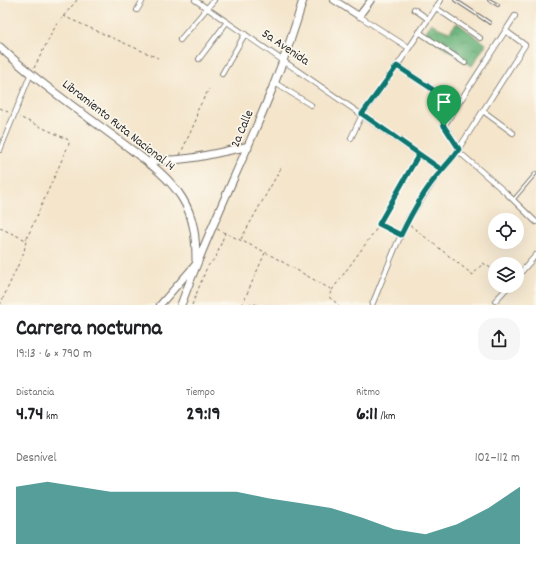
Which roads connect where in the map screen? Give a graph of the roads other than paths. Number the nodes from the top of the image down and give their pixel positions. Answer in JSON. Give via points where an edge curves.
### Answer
{"nodes":[{"id":1,"x":143,"y":0,"type":"edge"},
{"id":2,"x":195,"y":0,"type":"edge"},
{"id":3,"x":214,"y":0,"type":"edge"},
{"id":4,"x":302,"y":0,"type":"edge"},
{"id":5,"x":334,"y":0,"type":"edge"},
{"id":6,"x":371,"y":0,"type":"edge"},
{"id":7,"x":441,"y":0,"type":"edge"},
{"id":8,"x":455,"y":0,"type":"edge"},
{"id":9,"x":489,"y":0,"type":"edge"},
{"id":10,"x":498,"y":5,"type":"dead end"},
{"id":11,"x":207,"y":8,"type":"junction"},
{"id":12,"x":436,"y":8,"type":"junction"},
{"id":13,"x":414,"y":9,"type":"dead end"},
{"id":14,"x":137,"y":10,"type":"dead end"},
{"id":15,"x":359,"y":16,"type":"junction"},
{"id":16,"x":515,"y":16,"type":"dead end"},
{"id":17,"x":428,"y":19,"type":"junction"},
{"id":18,"x":227,"y":22,"type":"junction"},
{"id":19,"x":490,"y":23,"type":"dead end"},
{"id":20,"x":506,"y":30,"type":"junction"},
{"id":21,"x":419,"y":32,"type":"junction"},
{"id":22,"x":245,"y":34,"type":"junction"},
{"id":23,"x":480,"y":38,"type":"dead end"},
{"id":24,"x":180,"y":40,"type":"dead end"},
{"id":25,"x":0,"y":47,"type":"edge"},
{"id":26,"x":409,"y":48,"type":"junction"},
{"id":27,"x":199,"y":59,"type":"dead end"},
{"id":28,"x":283,"y":60,"type":"junction"},
{"id":29,"x":465,"y":64,"type":"dead end"},
{"id":30,"x":397,"y":66,"type":"junction"},
{"id":31,"x":31,"y":73,"type":"junction"},
{"id":32,"x":222,"y":74,"type":"dead end"},
{"id":33,"x":275,"y":83,"type":"junction"},
{"id":34,"x":311,"y":105,"type":"dead end"},
{"id":35,"x":483,"y":111,"type":"junction"},
{"id":36,"x":362,"y":114,"type":"junction"},
{"id":37,"x":444,"y":126,"type":"junction"},
{"id":38,"x":513,"y":133,"type":"dead end"},
{"id":39,"x":351,"y":138,"type":"dead end"},
{"id":40,"x":248,"y":148,"type":"junction"},
{"id":41,"x":0,"y":150,"type":"edge"},
{"id":42,"x":458,"y":150,"type":"junction"},
{"id":43,"x":149,"y":164,"type":"junction"},
{"id":44,"x":442,"y":170,"type":"junction"},
{"id":45,"x":536,"y":173,"type":"edge"},
{"id":46,"x":513,"y":200,"type":"junction"},
{"id":47,"x":536,"y":222,"type":"edge"},
{"id":48,"x":536,"y":254,"type":"edge"},
{"id":49,"x":196,"y":264,"type":"junction"},
{"id":50,"x":524,"y":269,"type":"edge"},
{"id":51,"x":503,"y":293,"type":"edge"},
{"id":52,"x":495,"y":301,"type":"dead end"},
{"id":53,"x":160,"y":305,"type":"edge"},
{"id":54,"x":181,"y":305,"type":"edge"},
{"id":55,"x":372,"y":305,"type":"edge"}],
"edges":[{"from":1,"to":14,"type":"street"},
{"from":2,"to":11,"type":"street","name":"5a Avenida"},
{"from":3,"to":11,"type":"street"},
{"from":4,"to":28,"type":"main road","name":"2a Calle"},
{"from":5,"to":15,"type":"main road"},
{"from":6,"to":15,"type":"main road"},
{"from":7,"to":12,"type":"street"},
{"from":8,"to":19,"type":"lane"},
{"from":9,"to":10,"type":"lane"},
{"from":11,"to":18,"type":"street","name":"5a Avenida"},
{"from":11,"to":24,"type":"street"},
{"from":12,"to":17,"type":"street"},
{"from":12,"to":23,"type":"street"},
{"from":13,"to":17,"type":"street"},
{"from":15,"to":26,"type":"street"},
{"from":16,"to":20,"type":"street"},
{"from":17,"to":21,"type":"street"},
{"from":18,"to":22,"type":"street","name":"5a Avenida"},
{"from":18,"to":27,"type":"street"},
{"from":20,"to":35,"type":"street","via":[[525,45]]},
{"from":20,"to":37,"type":"street"},
{"from":21,"to":26,"type":"street"},
{"from":21,"to":29,"type":"street"},
{"from":22,"to":28,"type":"street","name":"5a Avenida"},
{"from":22,"to":32,"type":"street"},
{"from":25,"to":31,"type":"main road","name":"Libramiento Ruta Nacional 14"},
{"from":26,"to":30,"type":"street"},
{"from":28,"to":33,"type":"main road","name":"2a Calle"},
{"from":28,"to":36,"type":"street","name":"5a Avenida"},
{"from":30,"to":36,"type":"street"},
{"from":30,"to":37,"type":"street","via":[[432,89]]},
{"from":31,"to":41,"type":"street"},
{"from":31,"to":43,"type":"main road","name":"Libramiento Ruta Nacional 14"},
{"from":33,"to":34,"type":"street"},
{"from":33,"to":40,"type":"main road","name":"2a Calle"},
{"from":35,"to":38,"type":"street"},
{"from":35,"to":42,"type":"street"},
{"from":36,"to":39,"type":"street"},
{"from":36,"to":44,"type":"street","name":"5a Avenida"},
{"from":37,"to":42,"type":"street"},
{"from":40,"to":43,"type":"main road","via":[[181,159],[154,160]]},
{"from":40,"to":49,"type":"main road","name":"2a Calle"},
{"from":42,"to":44,"type":"street"},
{"from":42,"to":46,"type":"street"},
{"from":43,"to":49,"type":"main road","name":"Libramiento Ruta Nacional 14","via":[[174,186],[186,204],[194,227]]},
{"from":44,"to":55,"type":"street","via":[[407,223]]},
{"from":45,"to":46,"type":"lane"},
{"from":46,"to":47,"type":"street"},
{"from":48,"to":50,"type":"street"},
{"from":49,"to":53,"type":"main road"},
{"from":49,"to":54,"type":"main road","name":"2a Calle"},
{"from":51,"to":52,"type":"street"}]}
